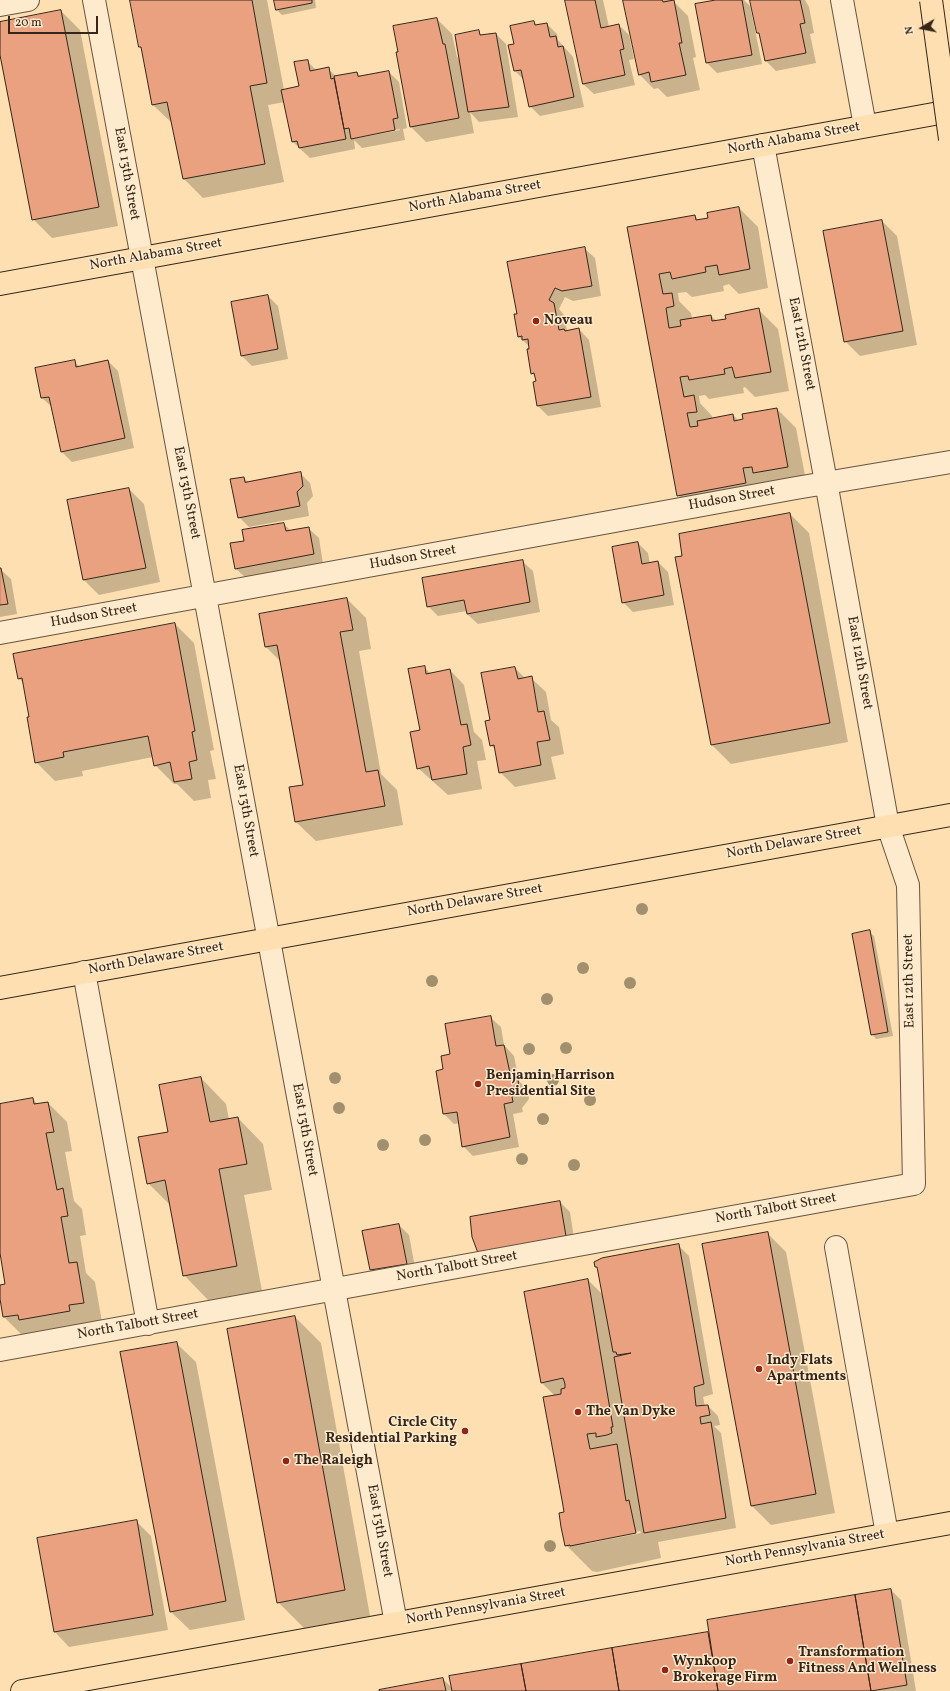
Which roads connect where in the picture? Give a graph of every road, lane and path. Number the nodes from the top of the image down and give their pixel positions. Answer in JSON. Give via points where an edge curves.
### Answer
{"nodes":[{"id":1,"x":28,"y":0,"type":"edge"},
{"id":2,"x":94,"y":0,"type":"edge"},
{"id":3,"x":842,"y":0,"type":"edge"},
{"id":4,"x":932,"y":0,"type":"edge"},
{"id":5,"x":0,"y":5,"type":"edge"},
{"id":6,"x":950,"y":111,"type":"edge"},
{"id":7,"x":865,"y":126,"type":"junction"},
{"id":8,"x":950,"y":139,"type":"edge"},
{"id":9,"x":763,"y":145,"type":"junction"},
{"id":10,"x":142,"y":258,"type":"junction"},
{"id":11,"x":0,"y":284,"type":"edge"},
{"id":12,"x":950,"y":462,"type":"edge"},
{"id":13,"x":826,"y":482,"type":"junction"},
{"id":14,"x":205,"y":596,"type":"junction"},
{"id":15,"x":0,"y":633,"type":"edge"},
{"id":16,"x":950,"y":815,"type":"edge"},
{"id":17,"x":888,"y":826,"type":"junction"},
{"id":18,"x":268,"y":939,"type":"junction"},
{"id":19,"x":84,"y":972,"type":"junction"},
{"id":20,"x":0,"y":988,"type":"edge"},
{"id":21,"x":914,"y":1184,"type":"joint"},
{"id":22,"x":836,"y":1247,"type":"dead end"},
{"id":23,"x":334,"y":1290,"type":"junction"},
{"id":24,"x":148,"y":1324,"type":"junction"},
{"id":25,"x":0,"y":1350,"type":"edge"},
{"id":26,"x":950,"y":1523,"type":"edge"},
{"id":27,"x":887,"y":1534,"type":"junction"},
{"id":28,"x":396,"y":1623,"type":"junction"},
{"id":29,"x":22,"y":1691,"type":"edge"}],
"edges":[{"from":1,"to":5,"type":"street"},
{"from":2,"to":10,"type":"street","name":"East 13th Street"},
{"from":3,"to":7,"type":"street"},
{"from":4,"to":8,"type":"main road","bridge":true},
{"from":6,"to":7,"type":"main road","name":"North Alabama Street"},
{"from":7,"to":9,"type":"main road","name":"North Alabama Street"},
{"from":9,"to":10,"type":"main road","name":"North Alabama Street"},
{"from":9,"to":13,"type":"street","name":"East 12th Street"},
{"from":10,"to":11,"type":"main road","name":"North Alabama Street"},
{"from":10,"to":14,"type":"street","name":"East 13th Street"},
{"from":12,"to":13,"type":"street","name":"Hudson Street"},
{"from":13,"to":14,"type":"street","name":"Hudson Street"},
{"from":13,"to":17,"type":"street","name":"East 12th Street"},
{"from":14,"to":15,"type":"street","name":"Hudson Street"},
{"from":14,"to":18,"type":"street","name":"East 13th Street"},
{"from":16,"to":17,"type":"main road","name":"North Delaware Street"},
{"from":17,"to":18,"type":"main road","name":"North Delaware Street"},
{"from":17,"to":21,"type":"street","name":"East 12th Street","via":[[908,885]]},
{"from":18,"to":19,"type":"main road","name":"North Delaware Street"},
{"from":18,"to":23,"type":"street","name":"East 13th Street"},
{"from":19,"to":20,"type":"main road","name":"North Delaware Street"},
{"from":19,"to":24,"type":"street"},
{"from":21,"to":23,"type":"street","name":"North Talbott Street"},
{"from":22,"to":27,"type":"street"},
{"from":23,"to":24,"type":"street","name":"North Talbott Street"},
{"from":23,"to":28,"type":"street","name":"East 13th Street"},
{"from":24,"to":25,"type":"street","name":"North Talbott Street"},
{"from":26,"to":27,"type":"main road","name":"North Pennsylvania Street"},
{"from":27,"to":28,"type":"main road","name":"North Pennsylvania Street"},
{"from":28,"to":29,"type":"main road","name":"North Pennsylvania Street"}]}
